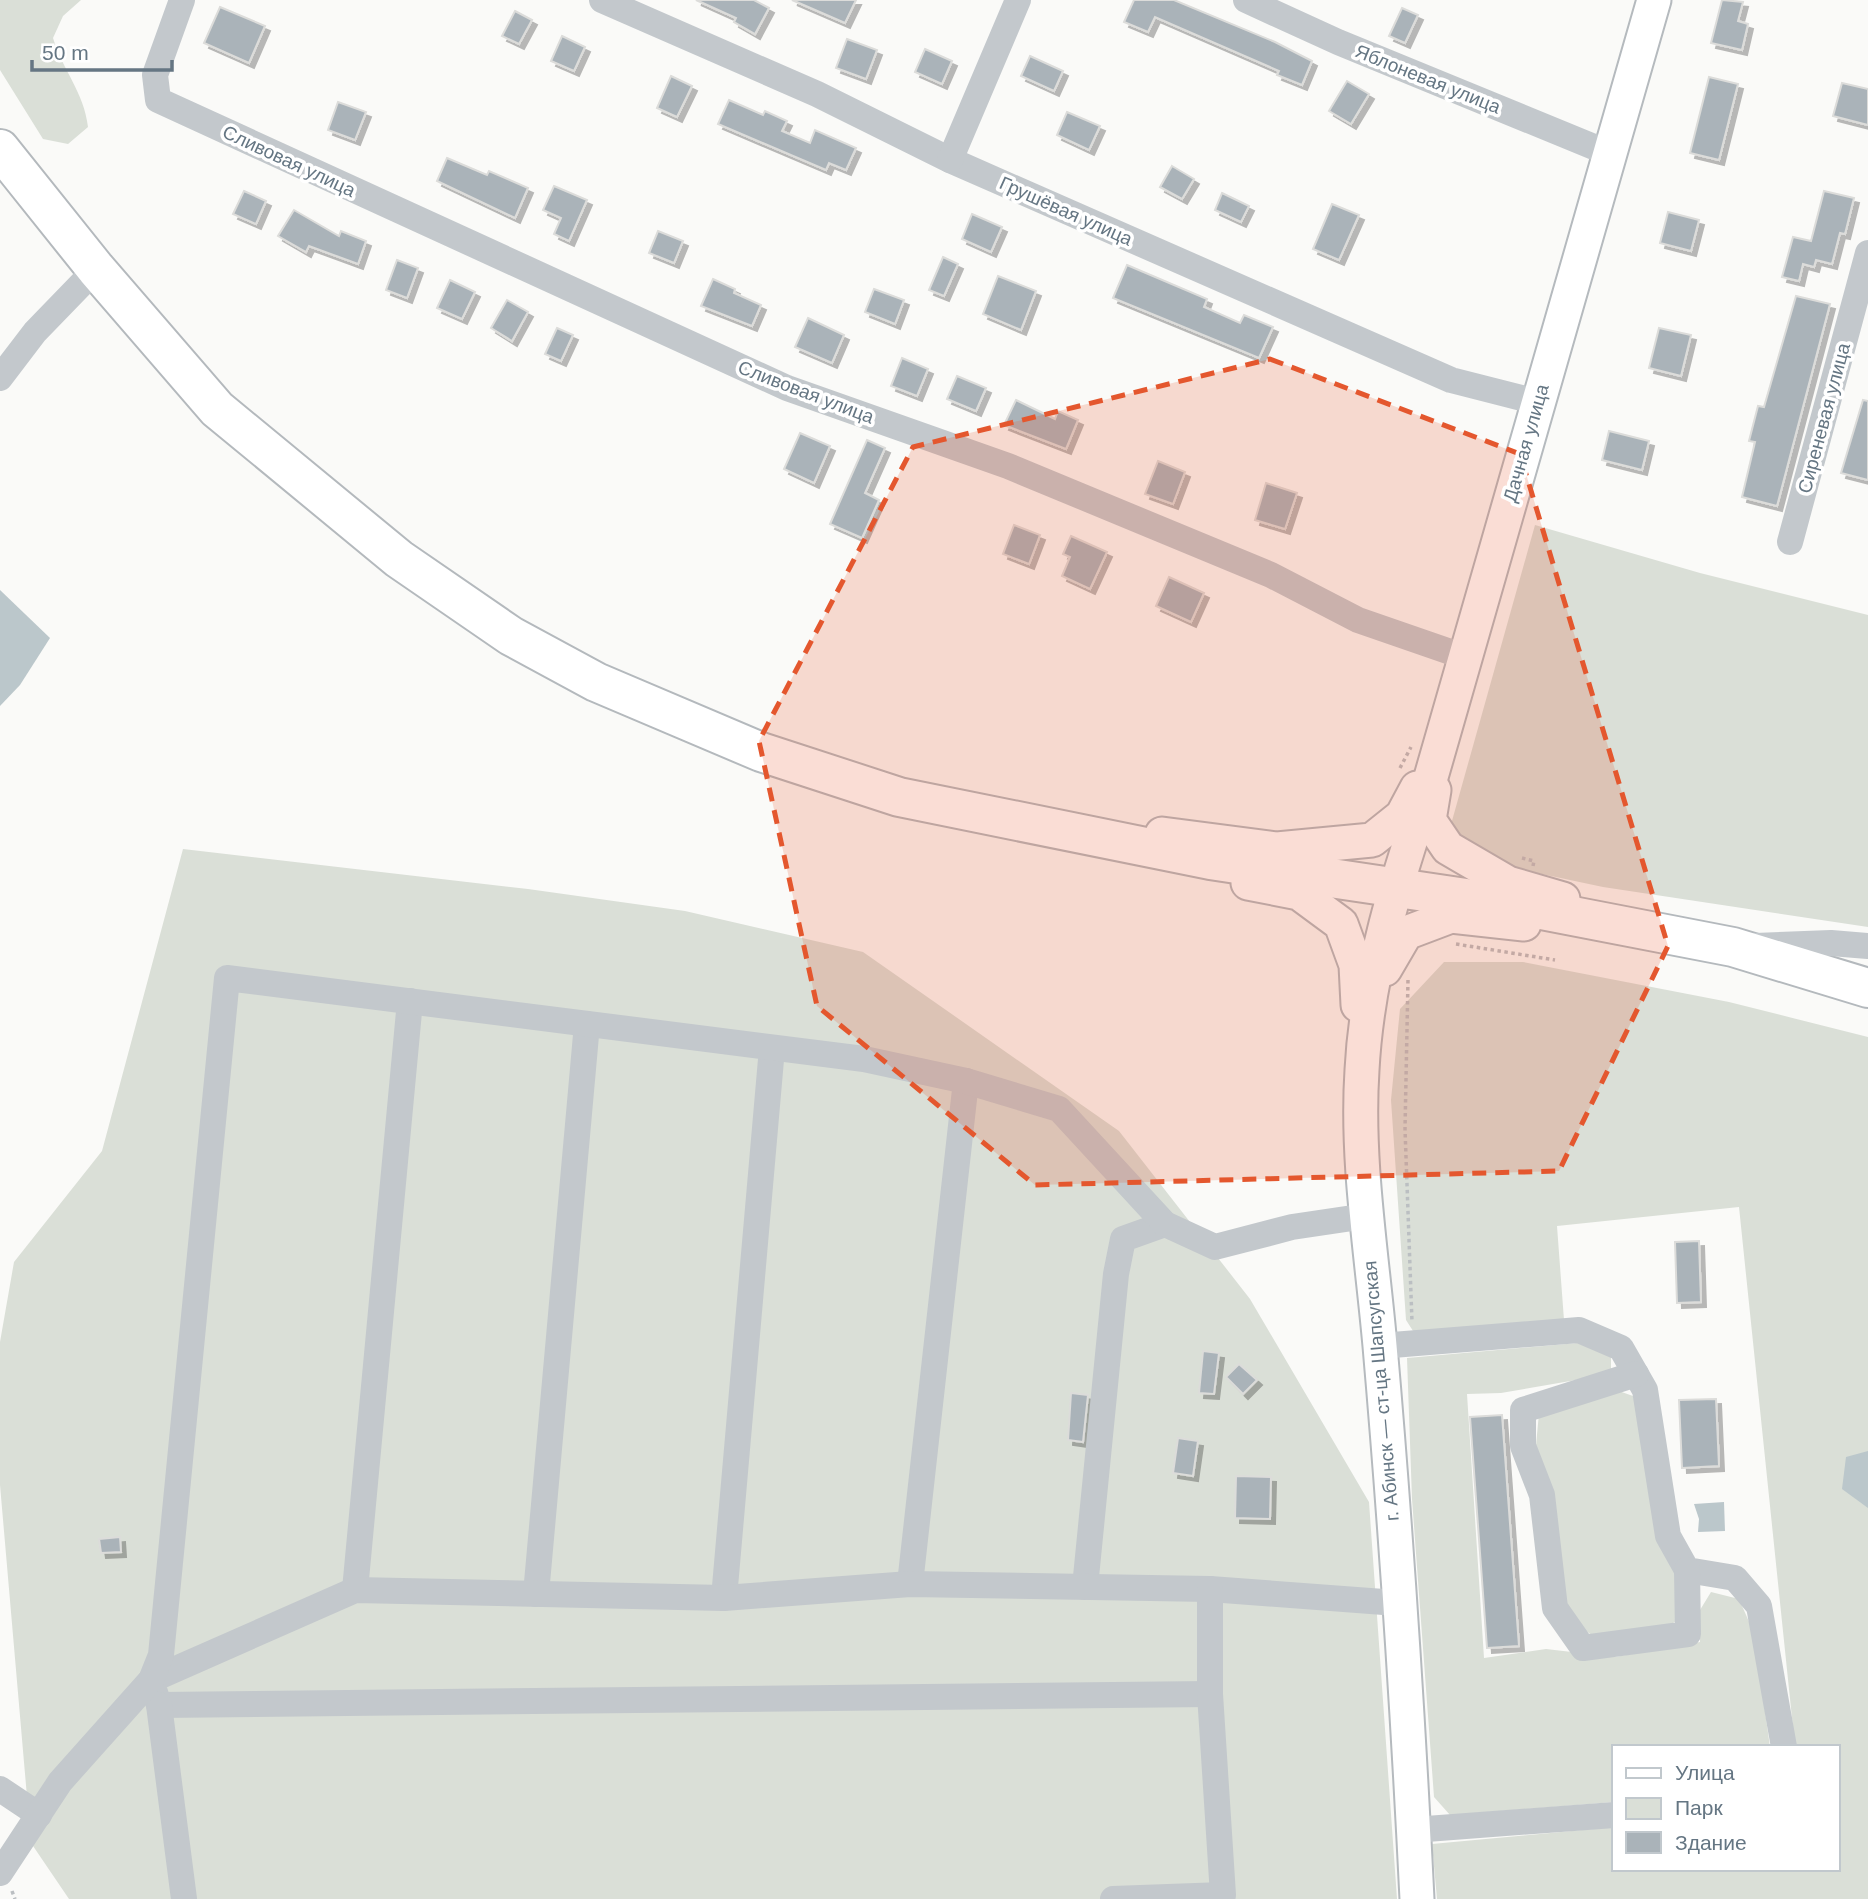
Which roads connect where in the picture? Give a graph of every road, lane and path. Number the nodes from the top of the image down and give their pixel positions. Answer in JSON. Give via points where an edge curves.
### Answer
{"nodes":[{"id":1,"x":183,"y":0,"type":"edge"},
{"id":2,"x":602,"y":0,"type":"edge"},
{"id":3,"x":1018,"y":0,"type":"edge"},
{"id":4,"x":1247,"y":0,"type":"edge"},
{"id":5,"x":1654,"y":0,"type":"edge"},
{"id":6,"x":0,"y":149,"type":"edge"},
{"id":7,"x":1611,"y":154,"type":"junction"},
{"id":8,"x":950,"y":160,"type":"junction"},
{"id":9,"x":1868,"y":253,"type":"edge"},
{"id":10,"x":96,"y":269,"type":"junction"},
{"id":11,"x":0,"y":378,"type":"edge"},
{"id":12,"x":1537,"y":402,"type":"junction"},
{"id":13,"x":1790,"y":541,"type":"dead end"},
{"id":14,"x":1465,"y":657,"type":"junction"},
{"id":15,"x":1439,"y":749,"type":"junction"},
{"id":16,"x":899,"y":797,"type":"junction"},
{"id":17,"x":1395,"y":886,"type":"junction"},
{"id":18,"x":1868,"y":946,"type":"edge"},
{"id":19,"x":1732,"y":947,"type":"junction"},
{"id":20,"x":1868,"y":988,"type":"edge"},
{"id":21,"x":410,"y":1001,"type":"junction"},
{"id":22,"x":587,"y":1024,"type":"junction"},
{"id":23,"x":772,"y":1048,"type":"junction"},
{"id":24,"x":1362,"y":1070,"type":"junction"},
{"id":25,"x":966,"y":1081,"type":"junction"},
{"id":26,"x":1366,"y":1216,"type":"junction"},
{"id":27,"x":1165,"y":1224,"type":"junction"},
{"id":28,"x":1380,"y":1346,"type":"junction"},
{"id":29,"x":1636,"y":1374,"type":"junction"},
{"id":30,"x":1687,"y":1570,"type":"junction"},
{"id":31,"x":910,"y":1584,"type":"junction"},
{"id":32,"x":1085,"y":1587,"type":"junction"},
{"id":33,"x":1210,"y":1589,"type":"junction"},
{"id":34,"x":355,"y":1590,"type":"junction"},
{"id":35,"x":537,"y":1594,"type":"junction"},
{"id":36,"x":724,"y":1598,"type":"junction"},
{"id":37,"x":1398,"y":1603,"type":"junction"},
{"id":38,"x":155,"y":1692,"type":"junction"},
{"id":39,"x":1210,"y":1694,"type":"junction"},
{"id":40,"x":1784,"y":1745,"type":"edge"},
{"id":41,"x":0,"y":1788,"type":"edge"},
{"id":42,"x":38,"y":1815,"type":"junction"},
{"id":43,"x":1612,"y":1815,"type":"edge"},
{"id":44,"x":1413,"y":1830,"type":"junction"},
{"id":45,"x":0,"y":1873,"type":"edge"},
{"id":46,"x":184,"y":1899,"type":"edge"},
{"id":47,"x":1113,"y":1899,"type":"edge"},
{"id":48,"x":1417,"y":1899,"type":"edge"}],
"edges":[{"from":1,"to":14,"type":"street","name":"Сливовая улица","via":[[155,75],[158,100],[787,388],[1007,466],[1271,575],[1358,620]]},
{"from":2,"to":8,"type":"street","name":"Грушёвая улица","via":[[817,94]]},
{"from":3,"to":8,"type":"street"},
{"from":4,"to":7,"type":"street","name":"Яблоневая улица"},
{"from":5,"to":7,"type":"main road","name":"Дачная улица"},
{"from":6,"to":10,"type":"highway"},
{"from":7,"to":12,"type":"main road","name":"Дачная улица"},
{"from":8,"to":12,"type":"street","name":"Грушёвая улица","via":[[1451,380]]},
{"from":9,"to":13,"type":"street","name":"Сиреневая улица"},
{"from":10,"to":11,"type":"street","via":[[35,332]]},
{"from":10,"to":16,"type":"highway","via":[[217,409],[399,559],[511,636],[596,682],[748,746]]},
{"from":12,"to":14,"type":"main road","name":"Дачная улица"},
{"from":14,"to":15,"type":"main road","name":"Дачная улица"},
{"from":15,"to":16,"type":"main road","via":[[1402,816],[1372,840],[1277,849]]},
{"from":15,"to":17,"type":"main road","name":"Дачная улица"},
{"from":15,"to":19,"type":"main road","via":[[1429,820],[1448,848],[1508,883]]},
{"from":16,"to":17,"type":"highway","via":[[1210,860]]},
{"from":16,"to":24,"type":"main road","via":[[1128,858],[1299,893],[1341,924],[1356,965]]},
{"from":17,"to":19,"type":"highway"},
{"from":17,"to":24,"type":"main road","name":"г. Абинск — ст-ца Шапсугская","via":[[1372,986]]},
{"from":18,"to":19,"type":"street"},
{"from":19,"to":20,"type":"highway"},
{"from":19,"to":24,"type":"main road","via":[[1451,916],[1406,933],[1387,963]]},
{"from":21,"to":22,"type":"street"},
{"from":21,"to":34,"type":"street"},
{"from":21,"to":38,"type":"street","via":[[227,978]]},
{"from":22,"to":23,"type":"street"},
{"from":22,"to":35,"type":"street"},
{"from":23,"to":25,"type":"street","via":[[864,1059]]},
{"from":23,"to":36,"type":"street"},
{"from":24,"to":26,"type":"main road","name":"г. Абинск — ст-ца Шапсугская"},
{"from":25,"to":27,"type":"street","via":[[1059,1109]]},
{"from":25,"to":31,"type":"street"},
{"from":26,"to":27,"type":"street","via":[[1292,1227],[1215,1247]]},
{"from":26,"to":28,"type":"main road","name":"г. Абинск — ст-ца Шапсугская"},
{"from":27,"to":32,"type":"street","via":[[1123,1239]]},
{"from":28,"to":29,"type":"street","via":[[1579,1330],[1621,1348]]},
{"from":28,"to":37,"type":"main road","name":"г. Абинск — ст-ца Шапсугская"},
{"from":29,"to":30,"type":"street","via":[[1645,1390],[1668,1536]]},
{"from":29,"to":30,"type":"street","via":[[1523,1410],[1523,1446],[1542,1495],[1555,1608],[1583,1648],[1689,1634]]},
{"from":30,"to":40,"type":"street","via":[[1735,1578],[1759,1606]]},
{"from":31,"to":32,"type":"street"},
{"from":31,"to":36,"type":"street"},
{"from":32,"to":33,"type":"street"},
{"from":33,"to":37,"type":"street"},
{"from":33,"to":39,"type":"street"},
{"from":34,"to":35,"type":"street"},
{"from":34,"to":38,"type":"street"},
{"from":35,"to":36,"type":"street"},
{"from":37,"to":44,"type":"main road","name":"г. Абинск — ст-ца Шапсугская"},
{"from":38,"to":39,"type":"street"},
{"from":38,"to":42,"type":"street","via":[[60,1782]]},
{"from":38,"to":46,"type":"street"},
{"from":39,"to":47,"type":"street","via":[[1223,1895]]},
{"from":41,"to":42,"type":"street"},
{"from":42,"to":45,"type":"street"},
{"from":43,"to":44,"type":"street"},
{"from":44,"to":48,"type":"main road","name":"г. Абинск — ст-ца Шапсугская"}]}
